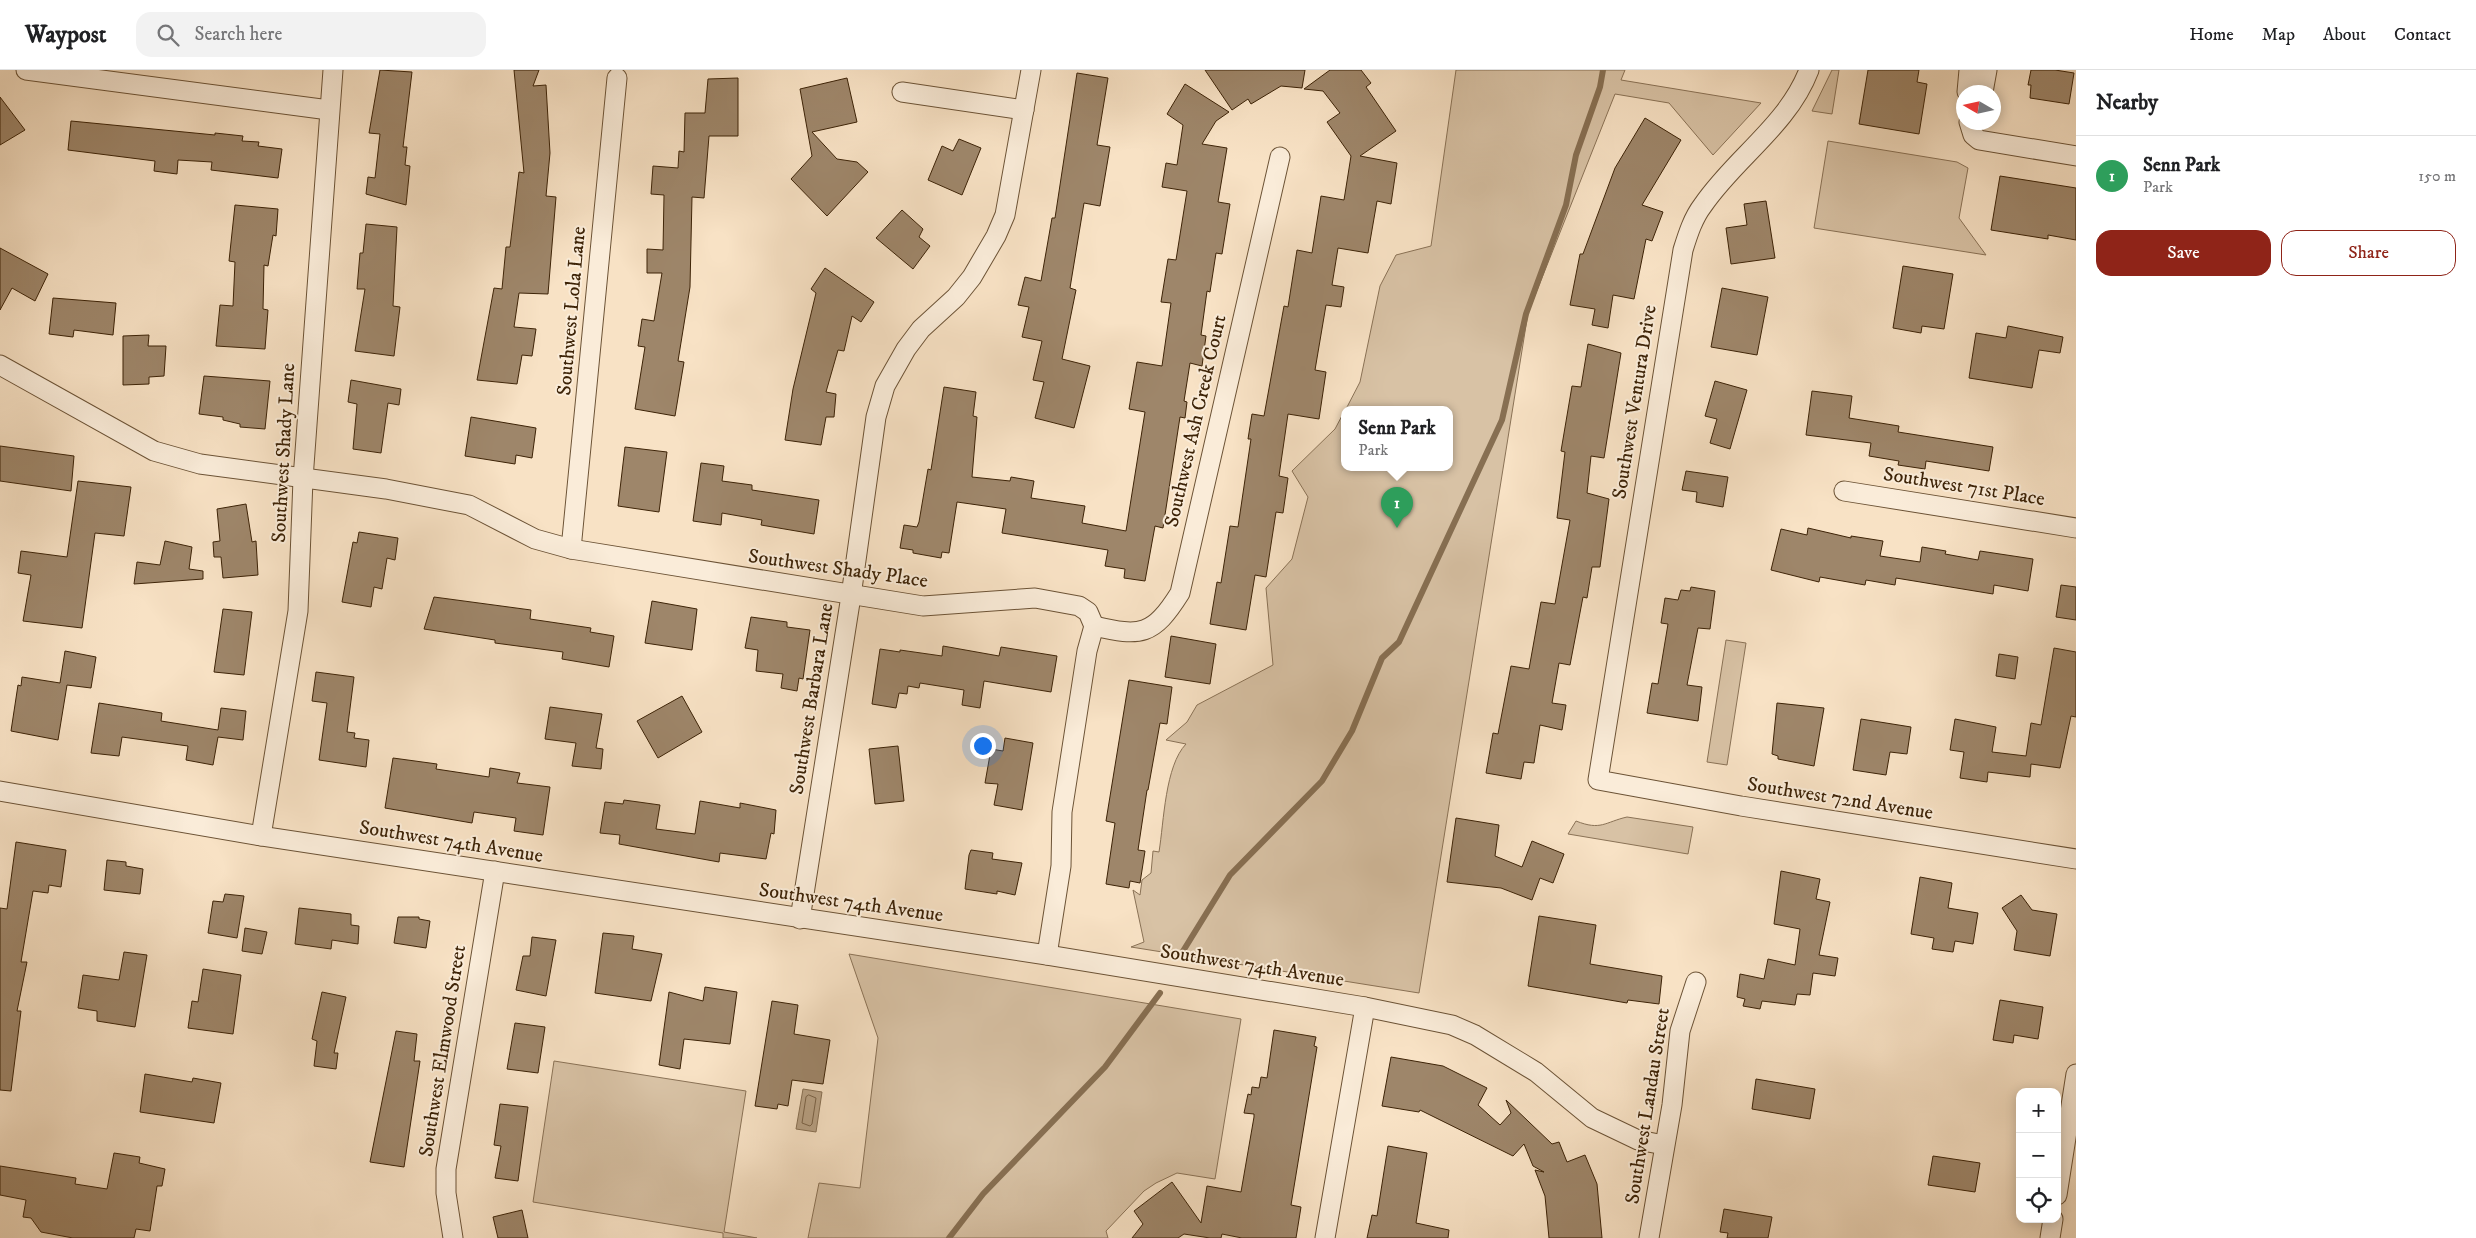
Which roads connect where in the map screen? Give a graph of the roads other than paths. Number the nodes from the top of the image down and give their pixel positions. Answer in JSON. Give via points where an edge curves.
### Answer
{"nodes":[{"id":1,"x":26,"y":70,"type":"edge"},
{"id":2,"x":333,"y":70,"type":"edge"},
{"id":3,"x":1031,"y":70,"type":"edge"},
{"id":4,"x":1809,"y":70,"type":"edge"},
{"id":5,"x":1969,"y":70,"type":"edge"},
{"id":6,"x":1987,"y":70,"type":"edge"},
{"id":7,"x":617,"y":78,"type":"dead end"},
{"id":8,"x":1968,"y":85,"type":"edge"},
{"id":9,"x":1984,"y":85,"type":"edge"},
{"id":10,"x":902,"y":92,"type":"dead end"},
{"id":11,"x":329,"y":110,"type":"junction"},
{"id":12,"x":1024,"y":110,"type":"junction"},
{"id":13,"x":1971,"y":130,"type":"edge"},
{"id":14,"x":2076,"y":156,"type":"edge"},
{"id":15,"x":1280,"y":157,"type":"dead end"},
{"id":16,"x":0,"y":365,"type":"edge"},
{"id":17,"x":303,"y":478,"type":"junction"},
{"id":18,"x":1844,"y":491,"type":"dead end"},
{"id":19,"x":2076,"y":528,"type":"edge"},
{"id":20,"x":571,"y":548,"type":"junction"},
{"id":21,"x":851,"y":596,"type":"junction"},
{"id":22,"x":1094,"y":626,"type":"junction"},
{"id":23,"x":1598,"y":780,"type":"joint"},
{"id":24,"x":0,"y":791,"type":"edge"},
{"id":25,"x":261,"y":836,"type":"junction"},
{"id":26,"x":2076,"y":859,"type":"edge"},
{"id":27,"x":495,"y":871,"type":"junction"},
{"id":28,"x":800,"y":919,"type":"junction"},
{"id":29,"x":1046,"y":955,"type":"junction"},
{"id":30,"x":1696,"y":982,"type":"dead end"},
{"id":31,"x":1365,"y":1007,"type":"junction"},
{"id":32,"x":2076,"y":1074,"type":"edge"},
{"id":33,"x":1664,"y":1145,"type":"junction"},
{"id":34,"x":2060,"y":1178,"type":"edge"},
{"id":35,"x":2052,"y":1223,"type":"edge"},
{"id":36,"x":453,"y":1238,"type":"edge"},
{"id":37,"x":1325,"y":1238,"type":"edge"},
{"id":38,"x":1649,"y":1238,"type":"edge"},
{"id":39,"x":2050,"y":1238,"type":"edge"}],
"edges":[{"from":1,"to":11,"type":"street"},
{"from":2,"to":11,"type":"street","name":"Southwest Shady Lane"},
{"from":3,"to":12,"type":"street","name":"Southwest Barbara Lane"},
{"from":4,"to":23,"type":"street","name":"Southwest Ventura Drive","via":[[1788,109],[1702,205],[1683,250]]},
{"from":5,"to":8,"type":"street"},
{"from":6,"to":9,"type":"street"},
{"from":7,"to":20,"type":"street","name":"Southwest Lola Lane"},
{"from":10,"to":12,"type":"street"},
{"from":11,"to":17,"type":"street","name":"Southwest Shady Lane"},
{"from":12,"to":21,"type":"street","name":"Southwest Barbara Lane","via":[[1005,215],[996,236],[972,277],[906,349],[885,386],[876,417]]},
{"from":13,"to":14,"type":"street","via":[[1979,140]]},
{"from":15,"to":22,"type":"street","name":"Southwest Ash Creek Court","via":[[1180,593],[1168,611],[1153,625],[1139,632],[1126,633]]},
{"from":16,"to":17,"type":"street","name":"Southwest Shady Place","via":[[154,451],[200,464]]},
{"from":17,"to":20,"type":"street","name":"Southwest Shady Place","via":[[469,505],[536,539]]},
{"from":17,"to":25,"type":"street","name":"Southwest Shady Lane","via":[[298,611]]},
{"from":18,"to":19,"type":"street","name":"Southwest 71st Place"},
{"from":20,"to":21,"type":"street","name":"Southwest Shady Place"},
{"from":21,"to":22,"type":"street","name":"Southwest Shady Place","via":[[923,606],[1035,598],[1079,606],[1088,612]]},
{"from":21,"to":28,"type":"street","name":"Southwest Barbara Lane"},
{"from":22,"to":29,"type":"street","via":[[1087,651],[1062,812],[1061,866]]},
{"from":23,"to":26,"type":"street","name":"Southwest 72nd Avenue"},
{"from":24,"to":25,"type":"street","name":"Southwest 74th Avenue"},
{"from":25,"to":27,"type":"street","name":"Southwest 74th Avenue"},
{"from":27,"to":28,"type":"street","name":"Southwest 74th Avenue"},
{"from":27,"to":36,"type":"street","name":"Southwest Elmwood Street","via":[[446,1169]]},
{"from":28,"to":29,"type":"street","name":"Southwest 74th Avenue"},
{"from":29,"to":31,"type":"street","name":"Southwest 74th Avenue"},
{"from":30,"to":33,"type":"street","name":"Southwest Landau Street","via":[[1680,1031]]},
{"from":31,"to":33,"type":"street","name":"Southwest 74th Avenue","via":[[1452,1025],[1475,1035],[1536,1072],[1592,1118],[1638,1140]]},
{"from":31,"to":37,"type":"street"},
{"from":32,"to":34,"type":"street"},
{"from":33,"to":38,"type":"street","name":"Southwest Landau Street"},
{"from":35,"to":39,"type":"street"}]}
